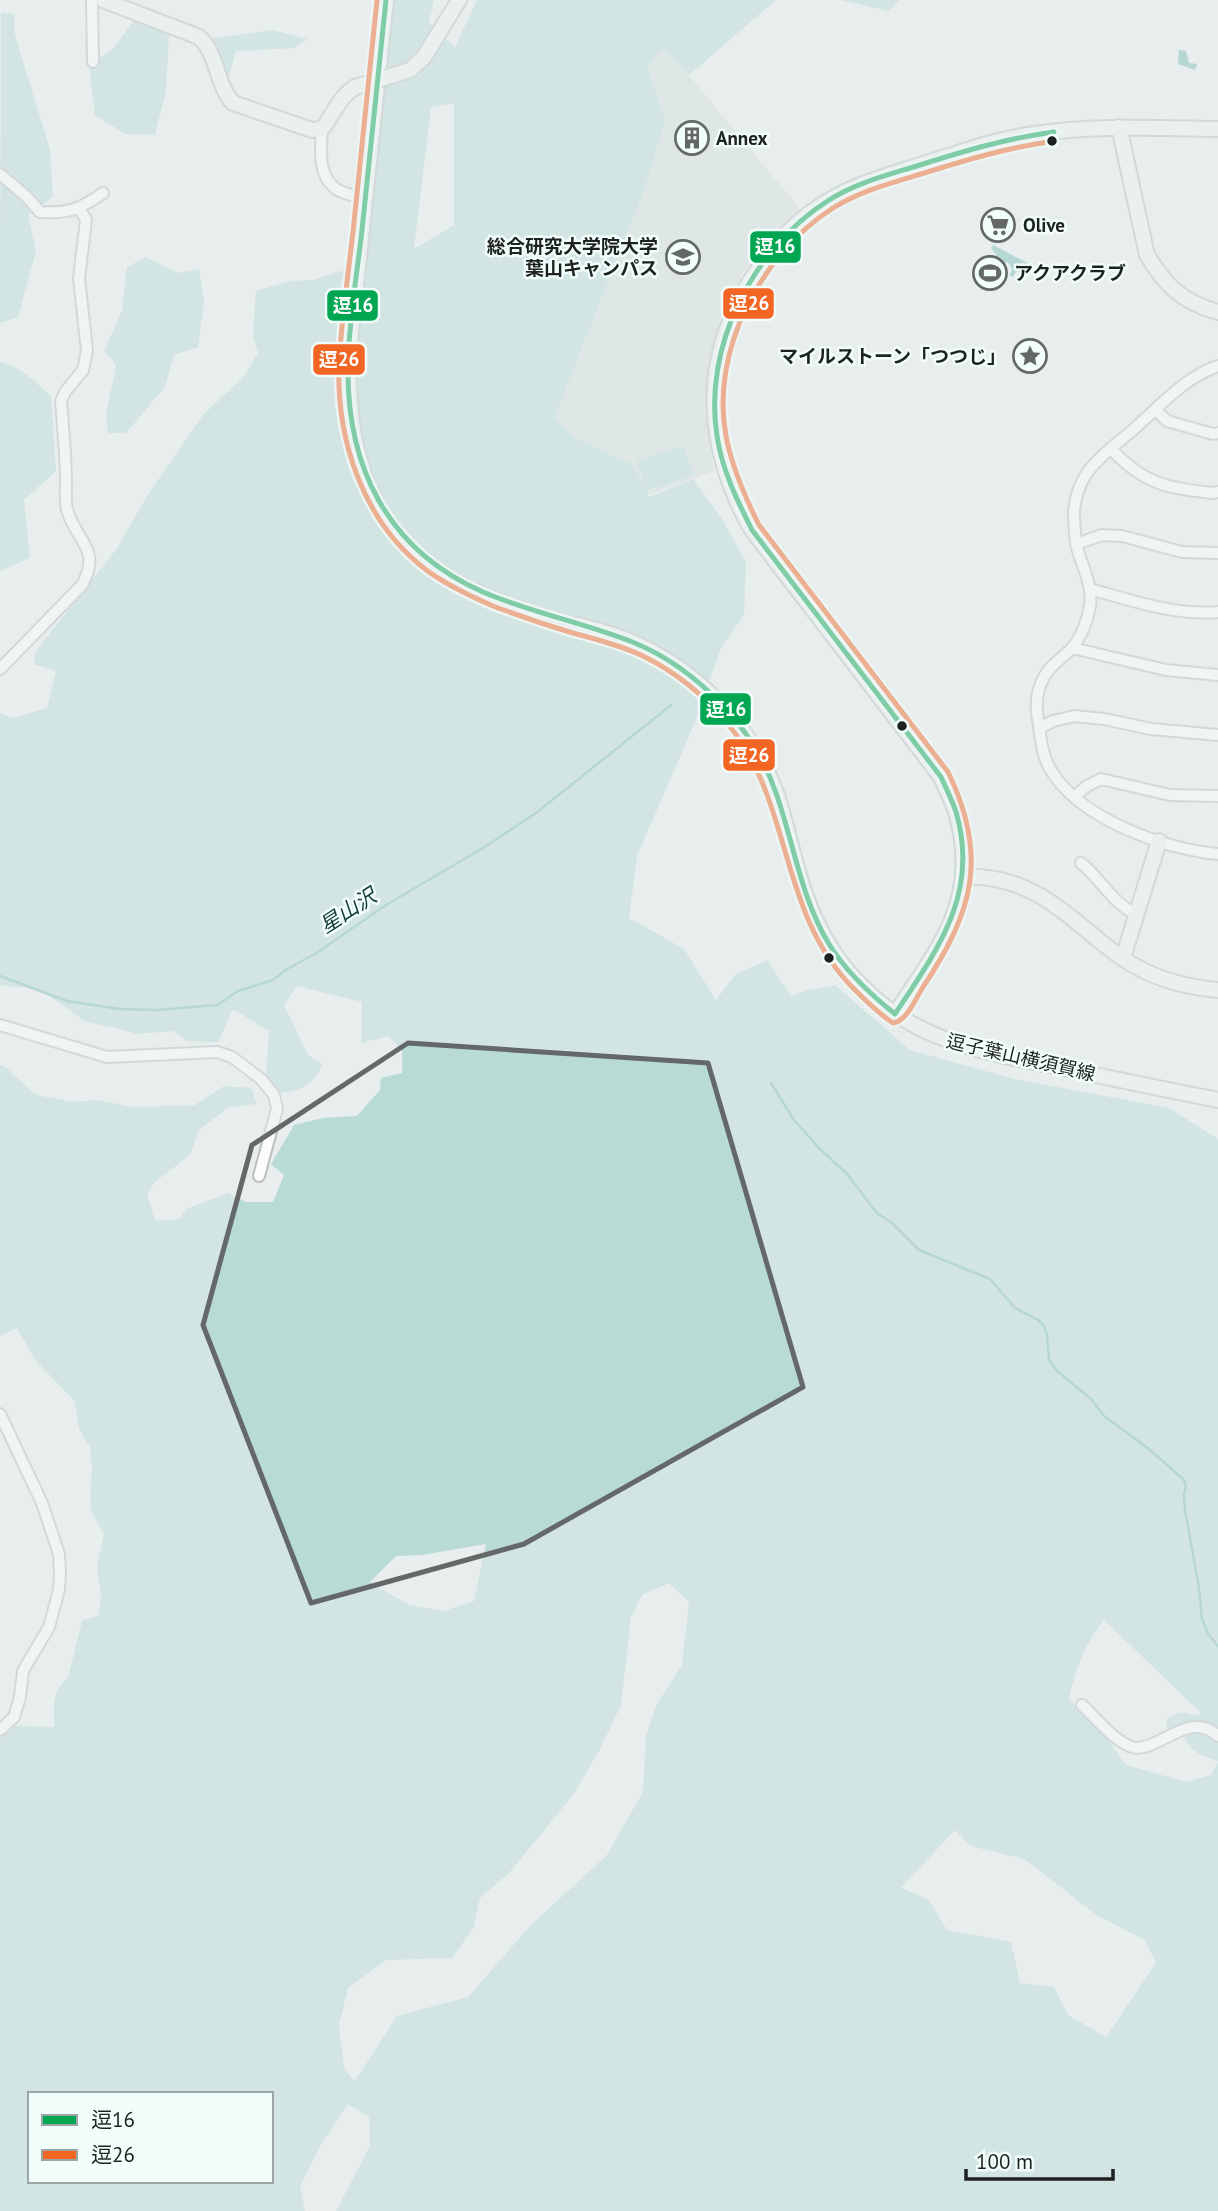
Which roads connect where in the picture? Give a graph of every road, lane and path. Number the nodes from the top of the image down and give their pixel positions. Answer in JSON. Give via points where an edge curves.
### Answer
{"nodes":[{"id":1,"x":92,"y":0,"type":"edge"},
{"id":2,"x":103,"y":0,"type":"edge"},
{"id":3,"x":386,"y":0,"type":"edge"},
{"id":4,"x":459,"y":0,"type":"edge"},
{"id":5,"x":93,"y":62,"type":"dead end"},
{"id":6,"x":1119,"y":127,"type":"junction"},
{"id":7,"x":322,"y":129,"type":"junction"},
{"id":8,"x":1218,"y":129,"type":"edge"},
{"id":9,"x":0,"y":174,"type":"edge"},
{"id":10,"x":103,"y":192,"type":"dead end"},
{"id":11,"x":364,"y":199,"type":"junction"},
{"id":12,"x":80,"y":209,"type":"junction"},
{"id":13,"x":1218,"y":312,"type":"edge"},
{"id":14,"x":1218,"y":366,"type":"edge"},
{"id":15,"x":1156,"y":410,"type":"junction"},
{"id":16,"x":1218,"y":433,"type":"edge"},
{"id":17,"x":1111,"y":449,"type":"junction"},
{"id":18,"x":363,"y":469,"type":"tunnel mouth"},
{"id":19,"x":1218,"y":492,"type":"edge"},
{"id":20,"x":1076,"y":544,"type":"junction"},
{"id":21,"x":1218,"y":553,"type":"edge"},
{"id":22,"x":1090,"y":589,"type":"junction"},
{"id":23,"x":1218,"y":612,"type":"edge"},
{"id":24,"x":577,"y":625,"type":"tunnel mouth"},
{"id":25,"x":1072,"y":648,"type":"junction"},
{"id":26,"x":0,"y":669,"type":"edge"},
{"id":27,"x":1218,"y":675,"type":"edge"},
{"id":28,"x":1040,"y":728,"type":"junction"},
{"id":29,"x":1218,"y":735,"type":"edge"},
{"id":30,"x":1218,"y":796,"type":"edge"},
{"id":31,"x":1074,"y":797,"type":"junction"},
{"id":32,"x":1159,"y":841,"type":"junction"},
{"id":33,"x":1218,"y":854,"type":"edge"},
{"id":34,"x":1082,"y":863,"type":"dead end"},
{"id":35,"x":964,"y":877,"type":"junction"},
{"id":36,"x":1136,"y":914,"type":"junction"},
{"id":37,"x":1123,"y":958,"type":"junction"},
{"id":38,"x":1218,"y":989,"type":"edge"},
{"id":39,"x":895,"y":1014,"type":"junction"},
{"id":40,"x":0,"y":1025,"type":"edge"},
{"id":41,"x":1218,"y":1100,"type":"edge"},
{"id":42,"x":259,"y":1176,"type":"dead end"},
{"id":43,"x":0,"y":1414,"type":"edge"},
{"id":44,"x":1082,"y":1705,"type":"dead end"},
{"id":45,"x":0,"y":1730,"type":"edge"},
{"id":46,"x":1218,"y":1736,"type":"edge"}],
"edges":[{"from":1,"to":5,"type":"street"},
{"from":2,"to":7,"type":"street","via":[[199,37],[233,103],[312,130]]},
{"from":3,"to":11,"type":"street"},
{"from":4,"to":7,"type":"street","bridge":true,"via":[[424,57],[410,70],[355,87],[343,96]]},
{"from":6,"to":8,"type":"street"},
{"from":6,"to":13,"type":"street","via":[[1147,254],[1182,296]]},
{"from":6,"to":35,"type":"street","via":[[1027,135],[972,148],[827,201],[780,241],[762,264],[730,320],[720,350],[714,418],[737,504],[752,530],[941,777],[956,811]]},
{"from":7,"to":11,"type":"street","via":[[320,160],[327,178],[337,189]]},
{"from":9,"to":12,"type":"street","via":[[40,212]]},
{"from":10,"to":12,"type":"street"},
{"from":11,"to":18,"type":"street","via":[[348,363],[350,416]]},
{"from":12,"to":26,"type":"street","via":[[86,220],[79,278],[87,351],[83,370],[61,401],[65,499],[68,514],[88,549],[90,571]]},
{"from":14,"to":15,"type":"street","via":[[1188,382]]},
{"from":15,"to":16,"type":"street","via":[[1167,421]]},
{"from":15,"to":17,"type":"street"},
{"from":17,"to":19,"type":"street","via":[[1147,479],[1175,489]]},
{"from":17,"to":20,"type":"street","via":[[1095,463],[1078,490]]},
{"from":20,"to":21,"type":"street","via":[[1102,535],[1122,536],[1182,552]]},
{"from":20,"to":22,"type":"street"},
{"from":22,"to":23,"type":"street","via":[[1155,606]]},
{"from":22,"to":25,"type":"street","via":[[1087,620]]},
{"from":24,"to":39,"type":"street","name":"逗子葉山横須賀線","via":[[627,640],[662,657],[728,712],[772,783],[808,901],[823,934],[869,994]]},
{"from":25,"to":27,"type":"street","via":[[1166,670]]},
{"from":25,"to":28,"type":"street","via":[[1043,679],[1038,694]]},
{"from":28,"to":29,"type":"street","via":[[1074,716]]},
{"from":28,"to":31,"type":"street","via":[[1041,748],[1049,767]]},
{"from":30,"to":31,"type":"street","via":[[1170,795],[1101,779]]},
{"from":31,"to":32,"type":"street","via":[[1110,821]]},
{"from":32,"to":33,"type":"street"},
{"from":32,"to":36,"type":"street"},
{"from":34,"to":36,"type":"street","via":[[1125,909]]},
{"from":35,"to":37,"type":"street","via":[[1017,884],[1048,899]]},
{"from":35,"to":39,"type":"street","via":[[952,925]]},
{"from":36,"to":37,"type":"street"},
{"from":37,"to":38,"type":"street","via":[[1170,982]]},
{"from":39,"to":41,"type":"street","name":"逗子葉山横須賀線","via":[[918,1030],[981,1051]]},
{"from":40,"to":42,"type":"street","via":[[107,1057],[217,1052],[232,1057],[274,1095],[277,1109]]},
{"from":43,"to":45,"type":"street","via":[[42,1503],[59,1554],[60,1574],[49,1626],[23,1671],[14,1717]]},
{"from":44,"to":46,"type":"street","via":[[1122,1743],[1135,1748],[1149,1747],[1169,1734],[1197,1727]]}]}
